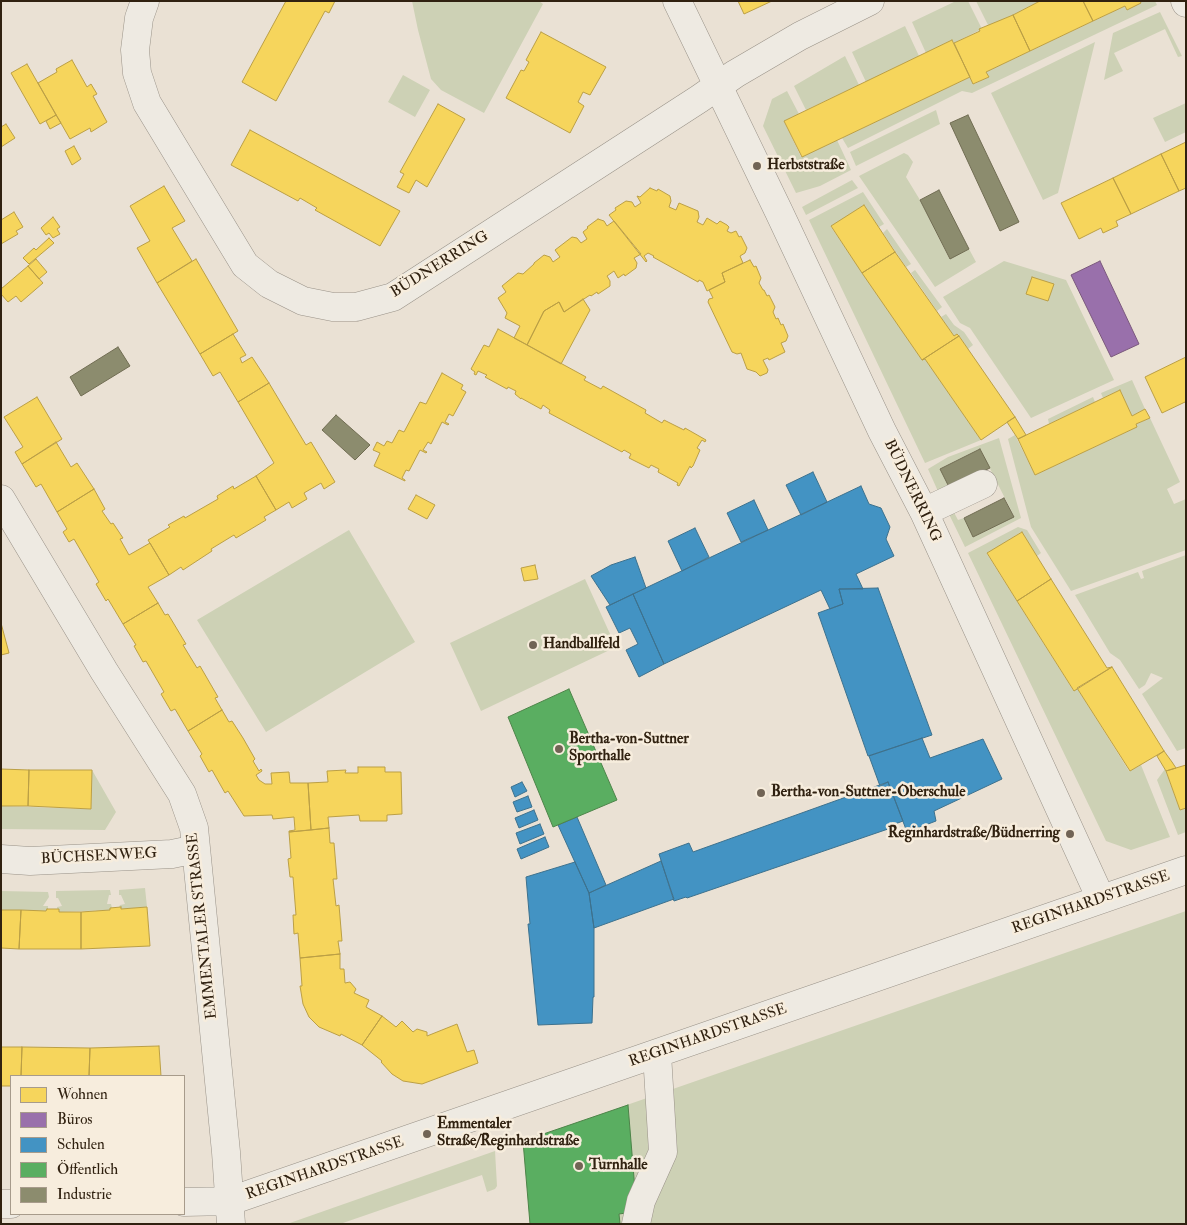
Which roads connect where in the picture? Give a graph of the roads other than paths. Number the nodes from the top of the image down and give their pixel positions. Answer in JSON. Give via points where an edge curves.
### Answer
{"nodes":[{"id":1,"x":145,"y":1,"type":"edge"},
{"id":2,"x":677,"y":1,"type":"edge"},
{"id":3,"x":870,"y":1,"type":"edge"},
{"id":4,"x":717,"y":86,"type":"junction"},
{"id":5,"x":983,"y":484,"type":"dead end"},
{"id":6,"x":1,"y":499,"type":"edge"},
{"id":7,"x":924,"y":512,"type":"junction"},
{"id":8,"x":196,"y":849,"type":"junction"},
{"id":9,"x":1,"y":859,"type":"edge"},
{"id":10,"x":1186,"y":870,"type":"edge"},
{"id":11,"x":1101,"y":899,"type":"junction"},
{"id":12,"x":658,"y":1054,"type":"junction"},
{"id":13,"x":185,"y":1202,"type":"edge"},
{"id":14,"x":231,"y":1213,"type":"edge"},
{"id":15,"x":636,"y":1224,"type":"edge"}],
"edges":[{"from":1,"to":4,"type":"street","name":"BÜDNERRING","via":[[135,50],[137,74],[147,103],[245,265],[268,284],[303,301],[333,307],[356,307],[393,297]]},
{"from":2,"to":4,"type":"street","name":"BÜDNERRING"},
{"from":3,"to":4,"type":"street","via":[[800,36]]},
{"from":4,"to":7,"type":"street","name":"BÜDNERRING","via":[[882,432]]},
{"from":5,"to":7,"type":"street"},
{"from":6,"to":8,"type":"street","name":"EMMENTALER STRASSE","via":[[182,794],[194,828]]},
{"from":7,"to":11,"type":"street","name":"BÜDNERRING"},
{"from":8,"to":9,"type":"street","name":"BÜCHSENWEG","via":[[172,854],[30,861]]},
{"from":8,"to":14,"type":"street","name":"EMMENTALER STRASSE"},
{"from":10,"to":11,"type":"street","name":"REGINHARDSTRASSE"},
{"from":11,"to":12,"type":"street","name":"REGINHARDSTRASSE"},
{"from":12,"to":14,"type":"street","name":"REGINHARDSTRASSE"},
{"from":12,"to":15,"type":"street","via":[[663,1152],[641,1201]]},
{"from":13,"to":14,"type":"street","name":"REGINHARDSTRASSE"}]}
